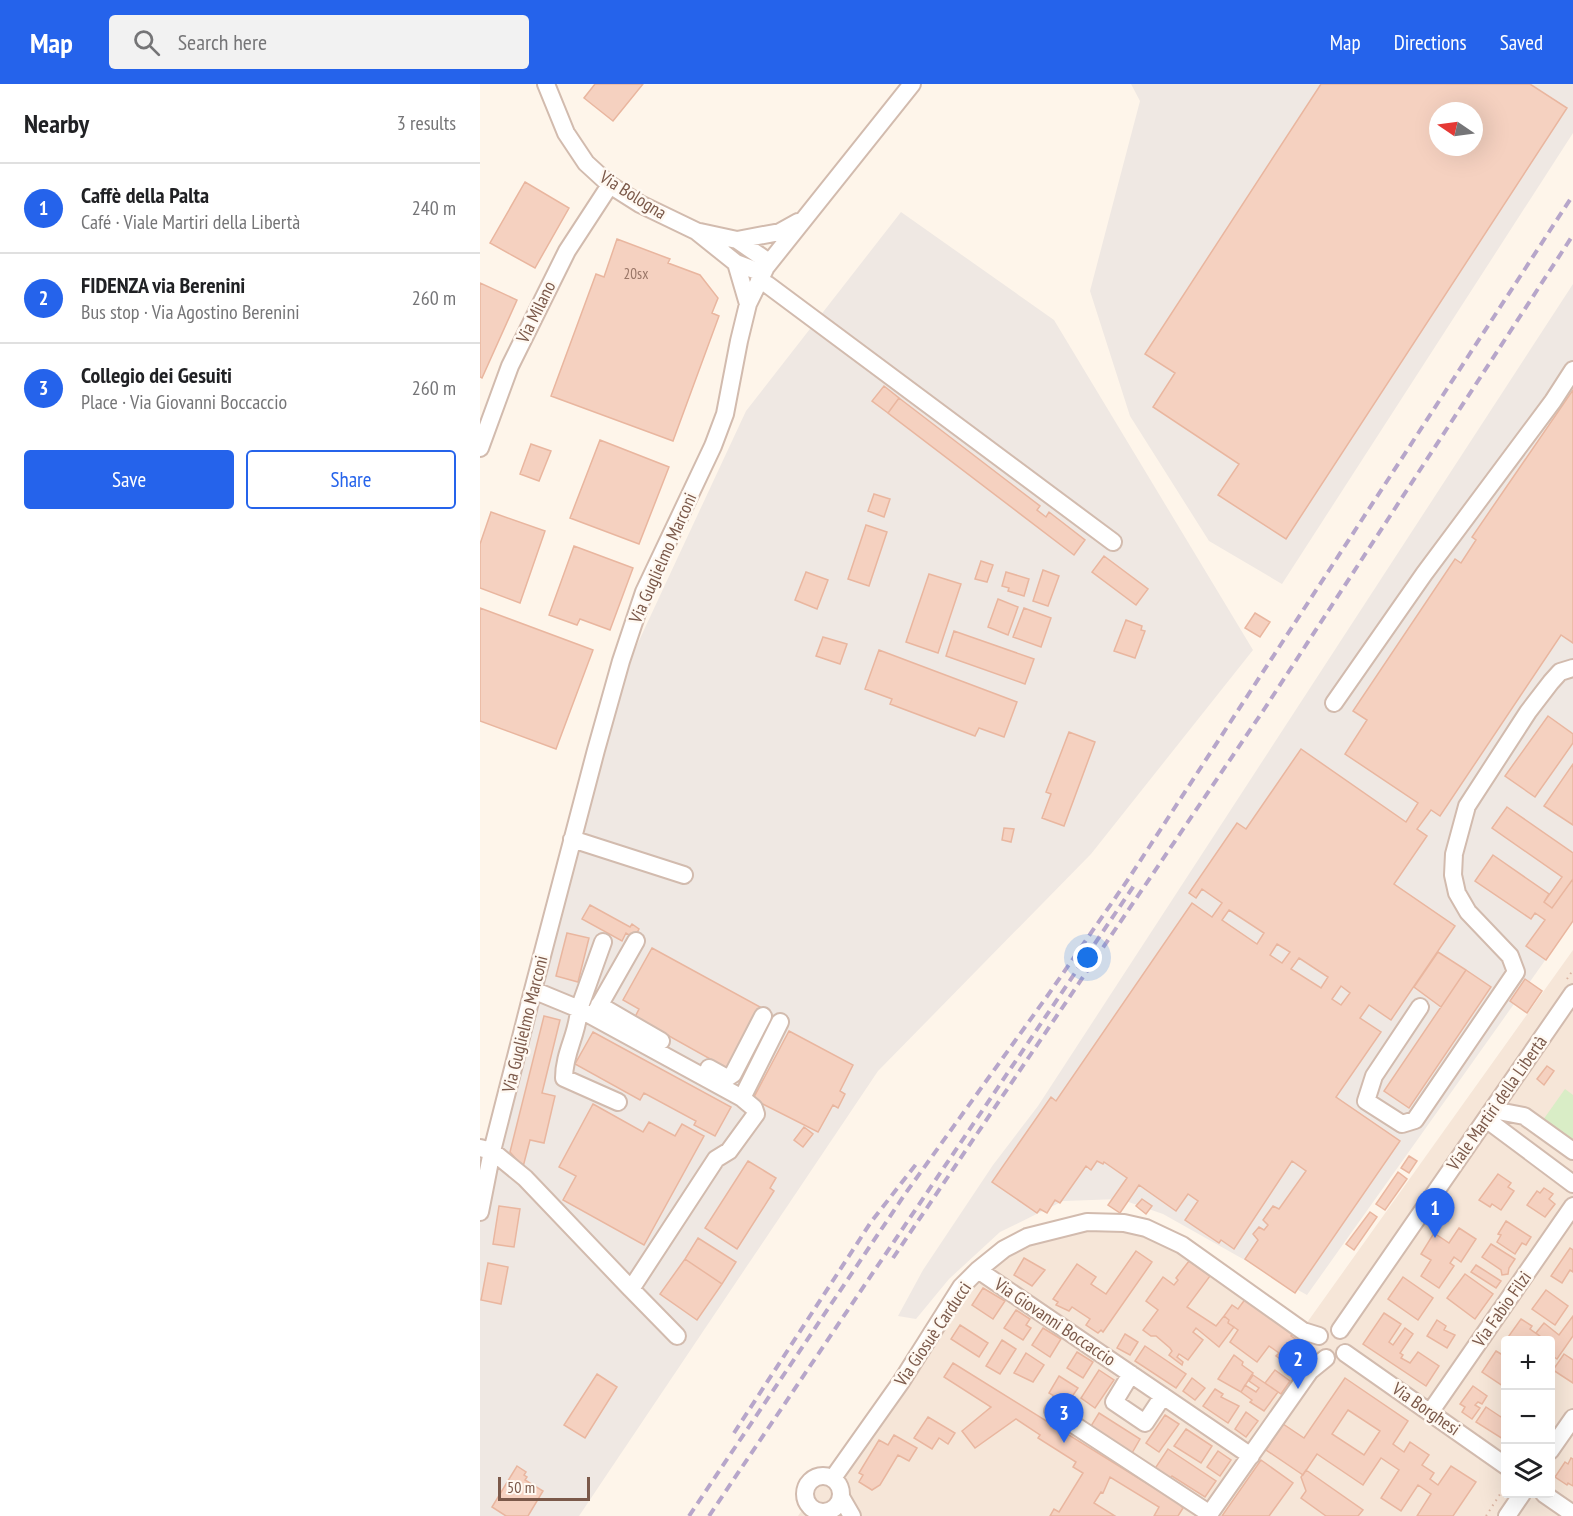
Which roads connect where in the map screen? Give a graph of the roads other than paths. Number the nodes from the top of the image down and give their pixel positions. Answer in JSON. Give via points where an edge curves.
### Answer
{"nodes":[{"id":1,"x":546,"y":84,"type":"edge"},
{"id":2,"x":912,"y":84,"type":"edge"},
{"id":3,"x":610,"y":184,"type":"junction"},
{"id":4,"x":804,"y":218,"type":"junction"},
{"id":5,"x":696,"y":231,"type":"junction"},
{"id":6,"x":737,"y":240,"type":"junction"},
{"id":7,"x":736,"y":263,"type":"junction"},
{"id":8,"x":763,"y":274,"type":"junction"},
{"id":9,"x":748,"y":304,"type":"junction"},
{"id":10,"x":1573,"y":370,"type":"edge"},
{"id":11,"x":480,"y":448,"type":"edge"},
{"id":12,"x":1113,"y":542,"type":"dead end"},
{"id":13,"x":1573,"y":668,"type":"edge"},
{"id":14,"x":1334,"y":703,"type":"dead end"},
{"id":15,"x":572,"y":839,"type":"junction"},
{"id":16,"x":684,"y":875,"type":"dead end"},
{"id":17,"x":636,"y":941,"type":"dead end"},
{"id":18,"x":603,"y":942,"type":"dead end"},
{"id":19,"x":533,"y":990,"type":"junction"},
{"id":20,"x":1573,"y":993,"type":"edge"},
{"id":21,"x":1420,"y":1007,"type":"dead end"},
{"id":22,"x":590,"y":1010,"type":"junction"},
{"id":23,"x":763,"y":1016,"type":"dead end"},
{"id":24,"x":780,"y":1022,"type":"dead end"},
{"id":25,"x":742,"y":1098,"type":"junction"},
{"id":26,"x":618,"y":1102,"type":"dead end"},
{"id":27,"x":1489,"y":1114,"type":"junction"},
{"id":28,"x":486,"y":1149,"type":"edge"},
{"id":29,"x":1573,"y":1151,"type":"edge"},
{"id":30,"x":1573,"y":1184,"type":"edge"},
{"id":31,"x":1573,"y":1206,"type":"edge"},
{"id":32,"x":480,"y":1212,"type":"edge"},
{"id":33,"x":978,"y":1270,"type":"junction"},
{"id":34,"x":631,"y":1289,"type":"junction"},
{"id":35,"x":1340,"y":1330,"type":"junction"},
{"id":36,"x":678,"y":1336,"type":"dead end"},
{"id":37,"x":1318,"y":1336,"type":"junction"},
{"id":38,"x":1345,"y":1353,"type":"junction"},
{"id":39,"x":1326,"y":1358,"type":"junction"},
{"id":40,"x":1131,"y":1374,"type":"junction"},
{"id":41,"x":1163,"y":1396,"type":"junction"},
{"id":42,"x":1431,"y":1411,"type":"junction"},
{"id":43,"x":1053,"y":1412,"type":"dead end"},
{"id":44,"x":1573,"y":1418,"type":"edge"},
{"id":45,"x":1555,"y":1445,"type":"edge"},
{"id":46,"x":1251,"y":1456,"type":"junction"},
{"id":47,"x":1501,"y":1462,"type":"edge"},
{"id":48,"x":833,"y":1478,"type":"junction"},
{"id":49,"x":841,"y":1497,"type":"junction"},
{"id":50,"x":1519,"y":1498,"type":"edge"},
{"id":51,"x":1550,"y":1498,"type":"edge"},
{"id":52,"x":807,"y":1511,"type":"edge"},
{"id":53,"x":1573,"y":1514,"type":"edge"},
{"id":54,"x":1209,"y":1515,"type":"edge"},
{"id":55,"x":852,"y":1516,"type":"edge"},
{"id":56,"x":1508,"y":1516,"type":"edge"}],
"edges":[{"from":1,"to":3,"type":"street","name":"Via Bologna","via":[[566,132],[586,163]]},
{"from":2,"to":4,"type":"street","name":"Via Guglielmo Marconi"},
{"from":3,"to":5,"type":"street","name":"Via Bologna","via":[[640,204]]},
{"from":3,"to":11,"type":"street","name":"Via Milano","via":[[567,251],[541,303],[510,366]]},
{"from":4,"to":6,"type":"street","name":"Via Bologna","via":[[780,232]]},
{"from":4,"to":8,"type":"street","name":"Via Guglielmo Marconi"},
{"from":5,"to":6,"type":"street","name":"Via Bologna"},
{"from":5,"to":7,"type":"street","name":"Via Bologna"},
{"from":6,"to":8,"type":"street","name":"Via Bologna","via":[[766,260]]},
{"from":7,"to":8,"type":"street","name":"Via Bologna"},
{"from":7,"to":9,"type":"street"},
{"from":8,"to":9,"type":"street","name":"Via Guglielmo Marconi"},
{"from":8,"to":12,"type":"street","via":[[777,292]]},
{"from":9,"to":15,"type":"street","name":"Via Guglielmo Marconi","via":[[725,414],[644,592]]},
{"from":10,"to":14,"type":"street"},
{"from":13,"to":21,"type":"street","via":[[1560,672],[1551,682],[1467,806],[1454,854],[1457,893],[1468,912],[1510,956],[1516,972],[1415,1120],[1402,1124],[1366,1101],[1374,1076]]},
{"from":15,"to":16,"type":"street"},
{"from":15,"to":19,"type":"street","name":"Via Guglielmo Marconi"},
{"from":17,"to":22,"type":"street"},
{"from":18,"to":22,"type":"street"},
{"from":19,"to":22,"type":"street"},
{"from":19,"to":28,"type":"street","name":"Via Guglielmo Marconi"},
{"from":20,"to":27,"type":"street","name":"Viale Martiri della Libertà"},
{"from":22,"to":23,"type":"street","via":[[727,1078],[733,1074]]},
{"from":22,"to":25,"type":"street"},
{"from":22,"to":26,"type":"street","via":[[578,1021],[564,1062],[564,1078]]},
{"from":24,"to":25,"type":"street"},
{"from":25,"to":34,"type":"street","via":[[756,1114],[729,1151],[716,1160]]},
{"from":27,"to":29,"type":"street","via":[[1524,1116]]},
{"from":27,"to":30,"type":"street"},
{"from":27,"to":35,"type":"street","name":"Viale Martiri della Libertà"},
{"from":28,"to":32,"type":"street","name":"Via Guglielmo Marconi"},
{"from":28,"to":34,"type":"street","via":[[525,1178]]},
{"from":31,"to":42,"type":"street","name":"Via Fabio Filzi"},
{"from":33,"to":37,"type":"street","name":"Via Giosuè Carducci","via":[[1028,1237],[1086,1222],[1124,1223],[1146,1228],[1182,1245],[1303,1331]]},
{"from":33,"to":40,"type":"street","name":"Via Giovanni Boccaccio"},
{"from":33,"to":48,"type":"street","name":"Via Giosuè Carducci","via":[[961,1287],[901,1382]]},
{"from":34,"to":36,"type":"street"},
{"from":35,"to":37,"type":"street","via":[[1326,1330]]},
{"from":35,"to":38,"type":"street","via":[[1347,1340]]},
{"from":37,"to":39,"type":"street","via":[[1317,1347]]},
{"from":38,"to":39,"type":"street","via":[[1338,1358]]},
{"from":38,"to":42,"type":"street","name":"Via Borghesi"},
{"from":39,"to":46,"type":"street","via":[[1310,1371]]},
{"from":40,"to":41,"type":"street","name":"Via Giovanni Boccaccio"},
{"from":40,"to":41,"type":"street","name":"Via Giovanni Boccaccio","via":[[1114,1402],[1144,1423]]},
{"from":41,"to":46,"type":"street","name":"Via Giovanni Boccaccio"},
{"from":42,"to":47,"type":"street","name":"Via Borghesi"},
{"from":43,"to":54,"type":"street"},
{"from":44,"to":45,"type":"street"},
{"from":46,"to":54,"type":"street"},
{"from":48,"to":49,"type":"street","via":[[840,1486]]},
{"from":48,"to":52,"type":"street","via":[[816,1476],[807,1484]]},
{"from":49,"to":52,"type":"street","via":[[836,1507],[825,1512]]},
{"from":49,"to":55,"type":"street"},
{"from":50,"to":56,"type":"street"},
{"from":51,"to":53,"type":"street"}]}
